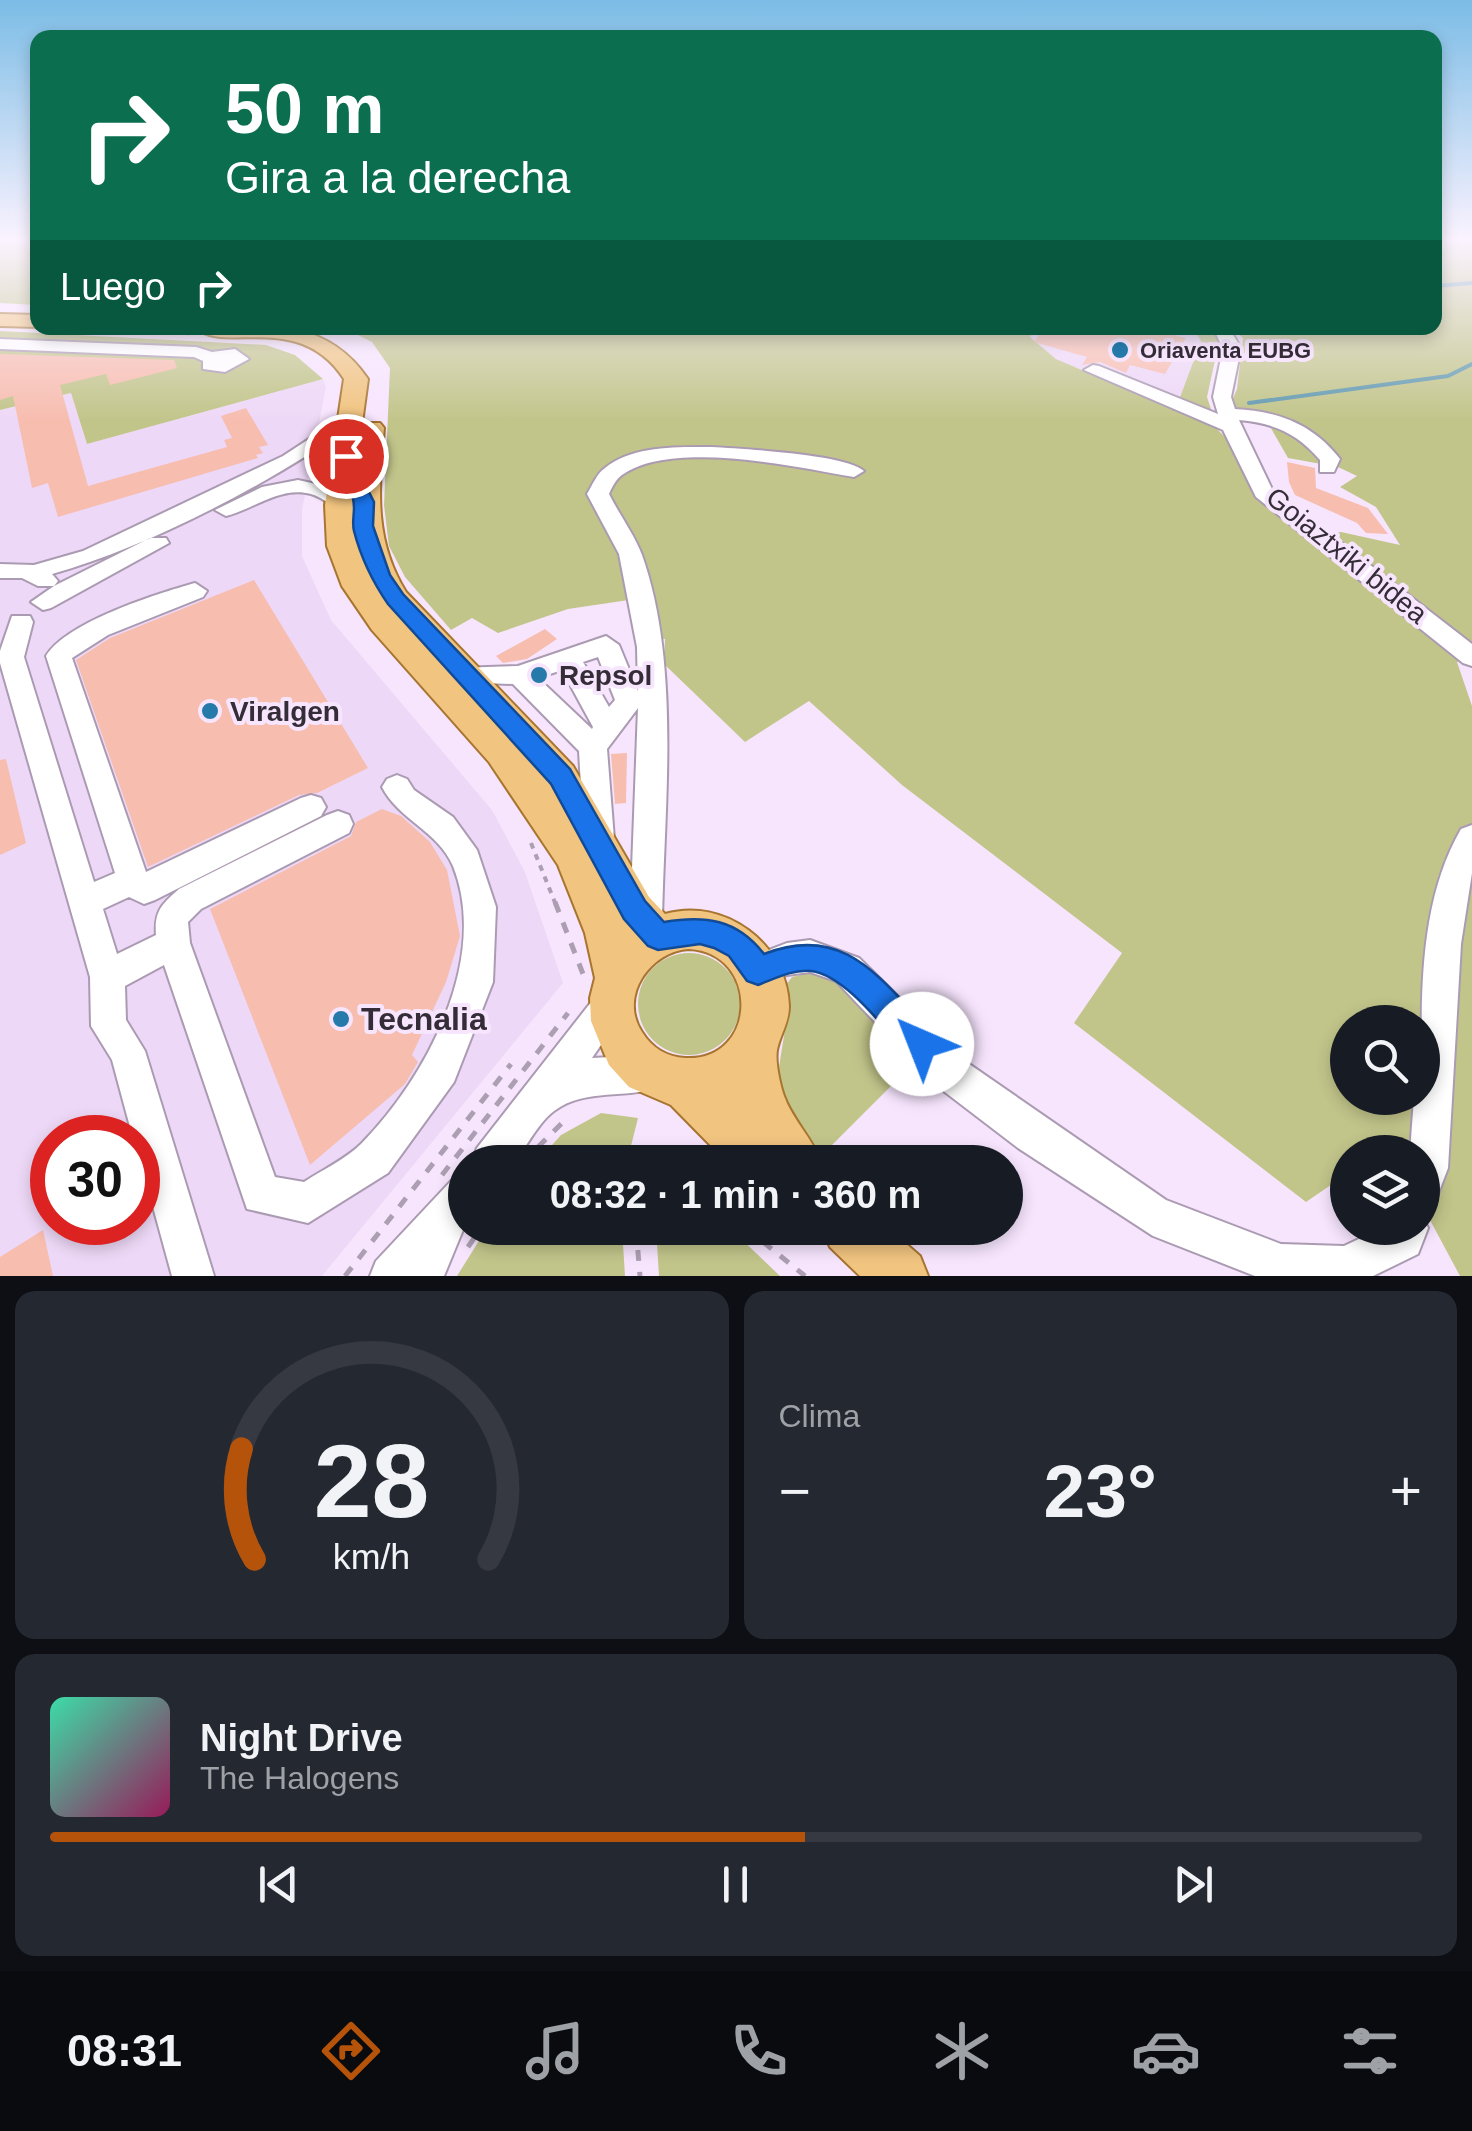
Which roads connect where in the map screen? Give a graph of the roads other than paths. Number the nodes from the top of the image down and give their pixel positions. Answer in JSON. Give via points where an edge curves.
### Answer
{"nodes":[{"id":1,"x":0,"y":312,"type":"edge"},
{"id":2,"x":30,"y":314,"type":"edge"},
{"id":3,"x":0,"y":320,"type":"edge"},
{"id":4,"x":30,"y":322,"type":"edge"},
{"id":5,"x":294,"y":335,"type":"edge"},
{"id":6,"x":325,"y":335,"type":"edge"},
{"id":7,"x":1225,"y":335,"type":"edge"},
{"id":8,"x":0,"y":344,"type":"edge"},
{"id":9,"x":212,"y":358,"type":"dead end"},
{"id":10,"x":1093,"y":370,"type":"dead end"},
{"id":11,"x":352,"y":417,"type":"junction"},
{"id":12,"x":1229,"y":421,"type":"junction"},
{"id":13,"x":346,"y":456,"type":"junction"},
{"id":14,"x":290,"y":460,"type":"junction"},
{"id":15,"x":1327,"y":468,"type":"dead end"},
{"id":16,"x":854,"y":471,"type":"dead end"},
{"id":17,"x":352,"y":502,"type":"junction"},
{"id":18,"x":13,"y":569,"type":"edge"},
{"id":19,"x":198,"y":594,"type":"dead end"},
{"id":20,"x":42,"y":602,"type":"junction"},
{"id":21,"x":10,"y":626,"type":"edge"},
{"id":22,"x":1472,"y":657,"type":"edge"},
{"id":23,"x":568,"y":658,"type":"junction"},
{"id":24,"x":7,"y":668,"type":"edge"},
{"id":25,"x":466,"y":675,"type":"junction"},
{"id":26,"x":519,"y":675,"type":"junction"},
{"id":27,"x":600,"y":738,"type":"junction"},
{"id":28,"x":397,"y":787,"type":"dead end"},
{"id":29,"x":311,"y":807,"type":"dead end"},
{"id":30,"x":338,"y":824,"type":"dead end"},
{"id":31,"x":1472,"y":838,"type":"edge"},
{"id":32,"x":600,"y":844,"type":"junction"},
{"id":33,"x":133,"y":880,"type":"junction"},
{"id":34,"x":84,"y":902,"type":"junction"},
{"id":35,"x":652,"y":929,"type":"junction"},
{"id":36,"x":173,"y":943,"type":"junction"},
{"id":37,"x":758,"y":970,"type":"junction"},
{"id":38,"x":108,"y":983,"type":"junction"},
{"id":39,"x":614,"y":990,"type":"junction"},
{"id":40,"x":752,"y":1048,"type":"junction"},
{"id":41,"x":666,"y":1077,"type":"junction"},
{"id":42,"x":554,"y":1109,"type":"junction"},
{"id":43,"x":1430,"y":1135,"type":"edge"},
{"id":44,"x":511,"y":1145,"type":"edge"},
{"id":45,"x":743,"y":1145,"type":"edge"},
{"id":46,"x":785,"y":1145,"type":"edge"},
{"id":47,"x":448,"y":1215,"type":"edge"},
{"id":48,"x":448,"y":1221,"type":"edge"},
{"id":49,"x":867,"y":1245,"type":"edge"},
{"id":50,"x":1391,"y":1245,"type":"edge"},
{"id":51,"x":1341,"y":1272,"type":"edge"},
{"id":52,"x":194,"y":1276,"type":"edge"},
{"id":53,"x":390,"y":1276,"type":"edge"},
{"id":54,"x":420,"y":1276,"type":"edge"},
{"id":55,"x":900,"y":1276,"type":"edge"}],
"edges":[{"from":1,"to":2,"type":"main road"},
{"from":3,"to":4,"type":"main road"},
{"from":5,"to":11,"type":"main road","via":[[346,359],[356,379]]},
{"from":6,"to":17,"type":"main road","via":[[356,348],[376,378]]},
{"from":7,"to":12,"type":"street","name":"Goiaztxiki bidea","via":[[1232,348],[1222,397]]},
{"from":8,"to":9,"type":"street"},
{"from":10,"to":12,"type":"street"},
{"from":11,"to":13,"type":"main road"},
{"from":11,"to":14,"type":"street"},
{"from":12,"to":15,"type":"street","via":[[1270,416],[1284,422],[1320,446],[1330,459]]},
{"from":12,"to":22,"type":"street","name":"Goiaztxiki bidea","via":[[1264,493]]},
{"from":13,"to":14,"type":"street"},
{"from":13,"to":17,"type":"main road"},
{"from":14,"to":18,"type":"street","via":[[92,556]]},
{"from":16,"to":35,"type":"street","via":[[744,454],[688,454],[621,466],[599,487],[630,554],[650,647]]},
{"from":17,"to":20,"type":"street","via":[[310,486],[270,491]]},
{"from":17,"to":25,"type":"main road","via":[[395,599]]},
{"from":17,"to":39,"type":"main road","via":[[342,545],[350,571],[379,616],[544,802],[599,913]]},
{"from":18,"to":20,"type":"street","via":[[48,584]]},
{"from":19,"to":33,"type":"street","via":[[63,648],[59,656]]},
{"from":20,"to":21,"type":"street"},
{"from":21,"to":24,"type":"street"},
{"from":23,"to":26,"type":"street"},
{"from":23,"to":27,"type":"street"},
{"from":23,"to":27,"type":"street","via":[[606,645],[629,701]]},
{"from":24,"to":34,"type":"street"},
{"from":25,"to":26,"type":"street"},
{"from":25,"to":32,"type":"main road","via":[[560,777]]},
{"from":26,"to":27,"type":"street"},
{"from":27,"to":32,"type":"street"},
{"from":28,"to":36,"type":"street","via":[[442,826],[466,859],[480,907],[476,982],[441,1070],[374,1159],[308,1203],[261,1195]]},
{"from":29,"to":33,"type":"street","via":[[144,890]]},
{"from":30,"to":36,"type":"street","via":[[190,899],[171,917]]},
{"from":31,"to":43,"type":"street","via":[[1458,863],[1444,944]]},
{"from":32,"to":35,"type":"main road","via":[[634,910]]},
{"from":33,"to":34,"type":"street"},
{"from":34,"to":38,"type":"street"},
{"from":35,"to":37,"type":"main road","via":[[721,936],[740,946]]},
{"from":35,"to":39,"type":"main road"},
{"from":36,"to":38,"type":"street"},
{"from":37,"to":40,"type":"main road","via":[[767,1004]]},
{"from":37,"to":51,"type":"street","via":[[810,956],[848,969],[946,1070],[1153,1216],[1280,1265]]},
{"from":38,"to":52,"type":"street","via":[[109,1026],[127,1051]]},
{"from":39,"to":41,"type":"main road","via":[[620,1044],[632,1061]]},
{"from":39,"to":42,"type":"street"},
{"from":40,"to":41,"type":"main road","via":[[713,1077]]},
{"from":40,"to":46,"type":"main road","via":[[761,1106]]},
{"from":41,"to":42,"type":"street","via":[[589,1077]]},
{"from":41,"to":45,"type":"main road"},
{"from":42,"to":44,"type":"street"},
{"from":47,"to":53,"type":"street"},
{"from":48,"to":54,"type":"street"},
{"from":49,"to":55,"type":"main road"},
{"from":50,"to":51,"type":"street"}]}
